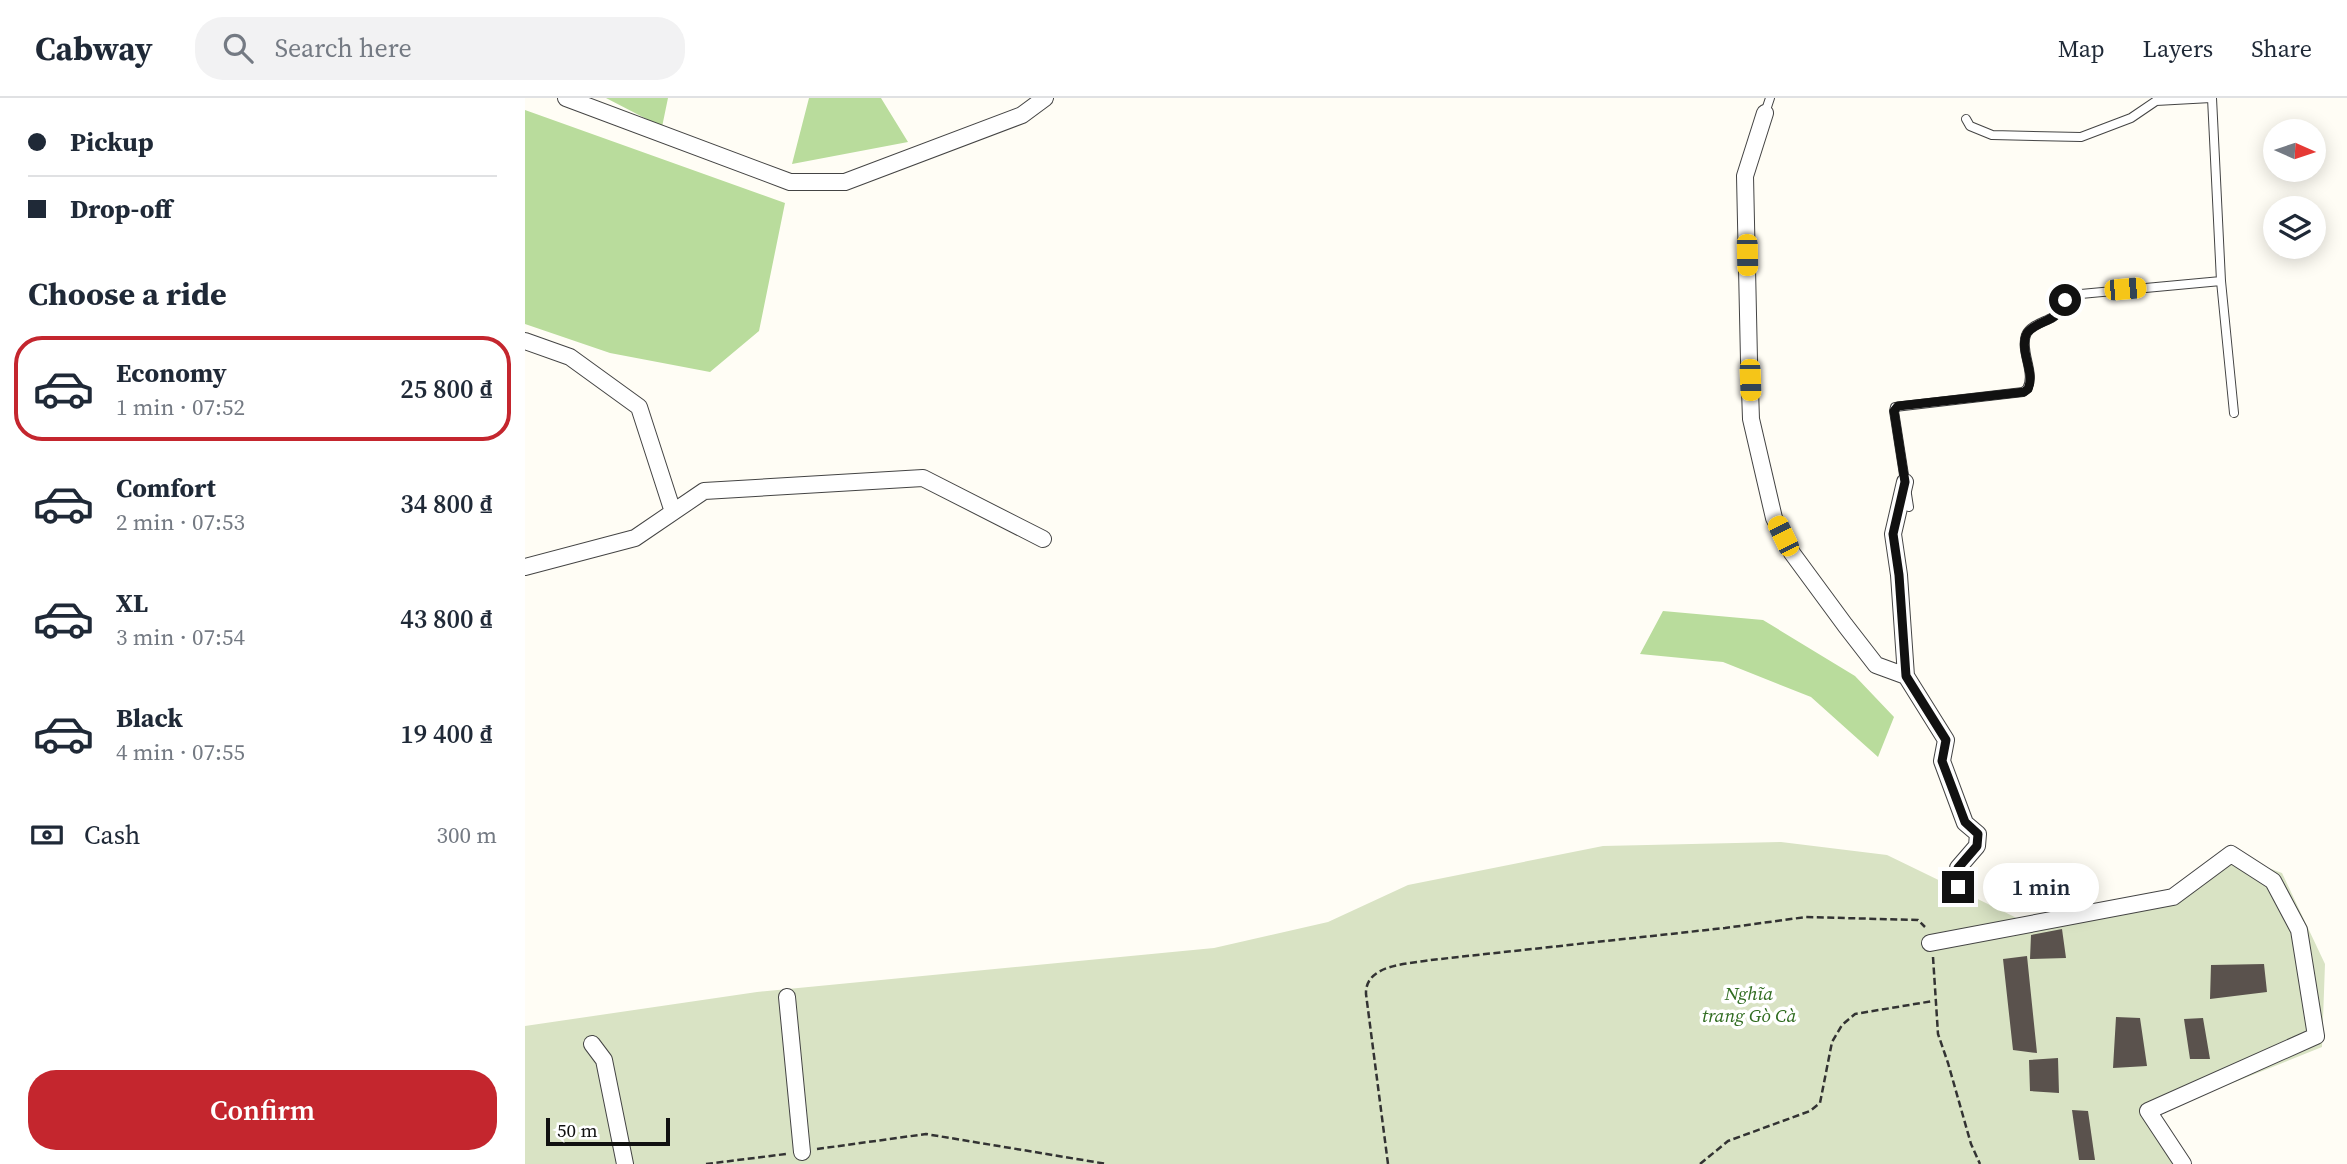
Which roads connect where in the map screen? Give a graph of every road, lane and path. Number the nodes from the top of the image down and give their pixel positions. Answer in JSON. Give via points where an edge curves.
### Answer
{"nodes":[{"id":1,"x":566,"y":98,"type":"edge"},
{"id":2,"x":1045,"y":98,"type":"edge"},
{"id":3,"x":2211,"y":98,"type":"edge"},
{"id":4,"x":1767,"y":105,"type":"edge"},
{"id":5,"x":1966,"y":118,"type":"dead end"},
{"id":6,"x":2221,"y":281,"type":"junction"},
{"id":7,"x":525,"y":341,"type":"edge"},
{"id":8,"x":2234,"y":413,"type":"dead end"},
{"id":9,"x":1905,"y":482,"type":"junction"},
{"id":10,"x":1909,"y":507,"type":"dead end"},
{"id":11,"x":673,"y":512,"type":"junction"},
{"id":12,"x":1043,"y":539,"type":"dead end"},
{"id":13,"x":525,"y":567,"type":"edge"},
{"id":14,"x":1906,"y":676,"type":"junction"},
{"id":15,"x":1958,"y":887,"type":"dead end"},
{"id":16,"x":1930,"y":943,"type":"junction"},
{"id":17,"x":787,"y":997,"type":"dead end"},
{"id":18,"x":1934,"y":1000,"type":"junction"},
{"id":19,"x":592,"y":1044,"type":"dead end"},
{"id":20,"x":802,"y":1152,"type":"junction"},
{"id":21,"x":625,"y":1164,"type":"edge"},
{"id":22,"x":706,"y":1164,"type":"edge"},
{"id":23,"x":1107,"y":1164,"type":"edge"},
{"id":24,"x":1388,"y":1164,"type":"edge"},
{"id":25,"x":1700,"y":1164,"type":"edge"},
{"id":26,"x":1980,"y":1164,"type":"edge"},
{"id":27,"x":2183,"y":1164,"type":"edge"}],
"edges":[{"from":1,"to":2,"type":"street","via":[[790,182],[845,182],[1022,115]]},
{"from":3,"to":5,"type":"lane","via":[[2156,101],[2121,123],[2081,137],[1992,135],[1970,126]]},
{"from":3,"to":6,"type":"lane"},
{"from":4,"to":14,"type":"street","via":[[1745,176],[1751,419],[1775,518],[1792,554],[1877,665]]},
{"from":6,"to":8,"type":"lane"},
{"from":6,"to":9,"type":"lane","via":[[2070,295],[2058,313],[2026,335],[2030,380],[2024,392],[1895,407]]},
{"from":7,"to":11,"type":"street","via":[[570,357],[639,407]]},
{"from":9,"to":10,"type":"lane"},
{"from":9,"to":14,"type":"street","via":[[1893,534]]},
{"from":11,"to":12,"type":"street","via":[[704,491],[923,478]]},
{"from":11,"to":13,"type":"street","via":[[635,538]]},
{"from":14,"to":15,"type":"street","via":[[1946,740],[1942,761],[1965,822],[1978,834],[1977,846],[1958,868]]},
{"from":16,"to":18,"type":"path"},
{"from":16,"to":24,"type":"path","via":[[1918,920],[1806,917],[1388,968],[1371,975],[1366,984]]},
{"from":16,"to":27,"type":"street","via":[[2173,897],[2231,854],[2273,881],[2299,930],[2316,1036],[2148,1111]]},
{"from":17,"to":20,"type":"street"},
{"from":18,"to":25,"type":"path","via":[[1855,1014],[1832,1042],[1820,1103],[1810,1111],[1728,1141]]},
{"from":18,"to":26,"type":"path","via":[[1938,1034]]},
{"from":19,"to":21,"type":"street","via":[[604,1060]]},
{"from":20,"to":22,"type":"path"},
{"from":20,"to":23,"type":"path","via":[[926,1134]]}]}
